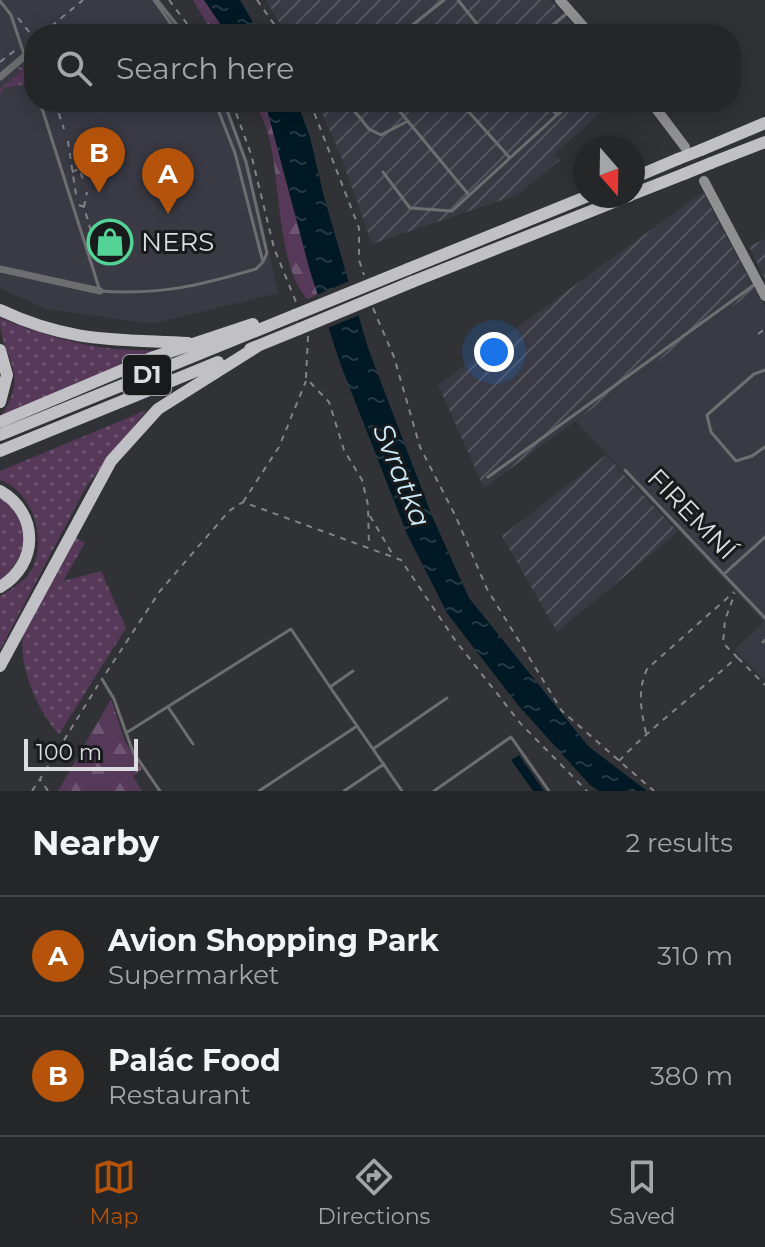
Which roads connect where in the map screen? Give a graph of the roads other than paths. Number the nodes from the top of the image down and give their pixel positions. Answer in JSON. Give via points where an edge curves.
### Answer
{"nodes":[{"id":1,"x":155,"y":0,"type":"edge"},
{"id":2,"x":444,"y":0,"type":"edge"},
{"id":3,"x":458,"y":0,"type":"edge"},
{"id":4,"x":560,"y":0,"type":"edge"},
{"id":5,"x":0,"y":1,"type":"edge"},
{"id":6,"x":569,"y":12,"type":"junction"},
{"id":7,"x":171,"y":24,"type":"edge"},
{"id":8,"x":175,"y":24,"type":"edge"},
{"id":9,"x":414,"y":24,"type":"edge"},
{"id":10,"x":477,"y":24,"type":"edge"},
{"id":11,"x":554,"y":24,"type":"edge"},
{"id":12,"x":580,"y":24,"type":"edge"},
{"id":13,"x":24,"y":53,"type":"edge"},
{"id":14,"x":24,"y":57,"type":"edge"},
{"id":15,"x":0,"y":77,"type":"edge"},
{"id":16,"x":43,"y":112,"type":"edge"},
{"id":17,"x":219,"y":112,"type":"edge"},
{"id":18,"x":227,"y":112,"type":"edge"},
{"id":19,"x":355,"y":112,"type":"edge"},
{"id":20,"x":400,"y":112,"type":"edge"},
{"id":21,"x":469,"y":112,"type":"edge"},
{"id":22,"x":554,"y":112,"type":"edge"},
{"id":23,"x":560,"y":112,"type":"edge"},
{"id":24,"x":659,"y":112,"type":"edge"},
{"id":25,"x":557,"y":115,"type":"junction"},
{"id":26,"x":408,"y":121,"type":"junction"},
{"id":27,"x":765,"y":123,"type":"edge"},
{"id":28,"x":765,"y":142,"type":"edge"},
{"id":29,"x":685,"y":147,"type":"dead end"},
{"id":30,"x":510,"y":158,"type":"junction"},
{"id":31,"x":383,"y":172,"type":"dead end"},
{"id":32,"x":645,"y":173,"type":"edge"},
{"id":33,"x":704,"y":181,"type":"dead end"},
{"id":34,"x":645,"y":189,"type":"edge"},
{"id":35,"x":469,"y":195,"type":"junction"},
{"id":36,"x":573,"y":202,"type":"edge"},
{"id":37,"x":598,"y":208,"type":"edge"},
{"id":38,"x":263,"y":262,"type":"junction"},
{"id":39,"x":0,"y":269,"type":"edge"},
{"id":40,"x":761,"y":281,"type":"edge"},
{"id":41,"x":100,"y":291,"type":"junction"},
{"id":42,"x":765,"y":296,"type":"edge"},
{"id":43,"x":296,"y":309,"type":"junction"},
{"id":44,"x":0,"y":310,"type":"edge"},
{"id":45,"x":195,"y":343,"type":"junction"},
{"id":46,"x":258,"y":346,"type":"junction"},
{"id":47,"x":0,"y":350,"type":"edge"},
{"id":48,"x":765,"y":370,"type":"edge"},
{"id":49,"x":0,"y":402,"type":"edge"},
{"id":50,"x":0,"y":422,"type":"edge"},
{"id":51,"x":0,"y":435,"type":"edge"},
{"id":52,"x":765,"y":447,"type":"edge"},
{"id":53,"x":1,"y":451,"type":"edge"},
{"id":54,"x":625,"y":470,"type":"dead end"},
{"id":55,"x":488,"y":477,"type":"dead end"},
{"id":56,"x":0,"y":491,"type":"edge"},
{"id":57,"x":765,"y":537,"type":"edge"},
{"id":58,"x":724,"y":574,"type":"junction"},
{"id":59,"x":0,"y":587,"type":"edge"},
{"id":60,"x":765,"y":618,"type":"edge"},
{"id":61,"x":0,"y":666,"type":"edge"},
{"id":62,"x":353,"y":671,"type":"dead end"},
{"id":63,"x":102,"y":679,"type":"road end"},
{"id":64,"x":330,"y":687,"type":"junction"},
{"id":65,"x":447,"y":698,"type":"dead end"},
{"id":66,"x":168,"y":707,"type":"junction"},
{"id":67,"x":357,"y":726,"type":"junction"},
{"id":68,"x":126,"y":733,"type":"junction"},
{"id":69,"x":193,"y":744,"type":"dead end"},
{"id":70,"x":373,"y":749,"type":"junction"},
{"id":71,"x":384,"y":764,"type":"junction"},
{"id":72,"x":160,"y":791,"type":"edge"},
{"id":73,"x":259,"y":791,"type":"edge"},
{"id":74,"x":344,"y":791,"type":"edge"},
{"id":75,"x":402,"y":791,"type":"edge"},
{"id":76,"x":434,"y":791,"type":"edge"},
{"id":77,"x":549,"y":791,"type":"edge"}],
"edges":[{"from":1,"to":7,"type":"lane"},
{"from":1,"to":8,"type":"lane"},
{"from":2,"to":9,"type":"lane"},
{"from":3,"to":10,"type":"lane"},
{"from":4,"to":6,"type":"street"},
{"from":5,"to":13,"type":"lane","via":[[11,15]]},
{"from":6,"to":11,"type":"lane"},
{"from":6,"to":12,"type":"street"},
{"from":14,"to":15,"type":"street"},
{"from":16,"to":41,"type":"lane"},
{"from":17,"to":38,"type":"lane"},
{"from":18,"to":38,"type":"lane","via":[[253,188],[267,253]]},
{"from":19,"to":26,"type":"lane","via":[[381,135]]},
{"from":20,"to":26,"type":"lane"},
{"from":21,"to":30,"type":"lane"},
{"from":22,"to":25,"type":"lane"},
{"from":23,"to":25,"type":"lane"},
{"from":24,"to":29,"type":"street"},
{"from":25,"to":30,"type":"lane"},
{"from":26,"to":35,"type":"lane"},
{"from":27,"to":32,"type":"highway","bridge":true},
{"from":28,"to":34,"type":"highway","number":"D1","bridge":true},
{"from":30,"to":35,"type":"lane"},
{"from":31,"to":35,"type":"lane","via":[[410,208],[452,211]]},
{"from":33,"to":40,"type":"street"},
{"from":36,"to":43,"type":"highway","number":"D1","bridge":true},
{"from":37,"to":46,"type":"highway","number":"D1","bridge":true,"via":[[412,282],[303,333]]},
{"from":38,"to":41,"type":"lane","via":[[256,269],[190,289]]},
{"from":39,"to":41,"type":"street"},
{"from":40,"to":42,"type":"street"},
{"from":40,"to":55,"type":"lane"},
{"from":43,"to":45,"type":"highway"},
{"from":43,"to":51,"type":"highway","number":"D1"},
{"from":44,"to":45,"type":"highway","via":[[85,338]]},
{"from":45,"to":50,"type":"highway"},
{"from":46,"to":53,"type":"highway","number":"D1"},
{"from":46,"to":61,"type":"highway","via":[[179,393],[126,443],[94,488]]},
{"from":47,"to":49,"type":"highway","via":[[7,375]]},
{"from":48,"to":52,"type":"lane","via":[[707,415],[711,432],[736,461]]},
{"from":54,"to":58,"type":"lane","name":"FIREMNÍ"},
{"from":56,"to":59,"type":"highway","via":[[20,508],[30,541],[21,569]]},
{"from":57,"to":58,"type":"lane"},
{"from":58,"to":60,"type":"lane","name":"FIREMNÍ"},
{"from":62,"to":64,"type":"lane"},
{"from":63,"to":68,"type":"lane"},
{"from":64,"to":66,"type":"lane","via":[[291,629]]},
{"from":64,"to":67,"type":"lane"},
{"from":65,"to":70,"type":"lane"},
{"from":66,"to":68,"type":"lane"},
{"from":66,"to":69,"type":"lane"},
{"from":67,"to":70,"type":"lane"},
{"from":67,"to":73,"type":"lane"},
{"from":68,"to":72,"type":"lane"},
{"from":70,"to":71,"type":"lane"},
{"from":71,"to":74,"type":"lane"},
{"from":71,"to":75,"type":"lane"},
{"from":76,"to":77,"type":"lane","via":[[511,737]]}]}
